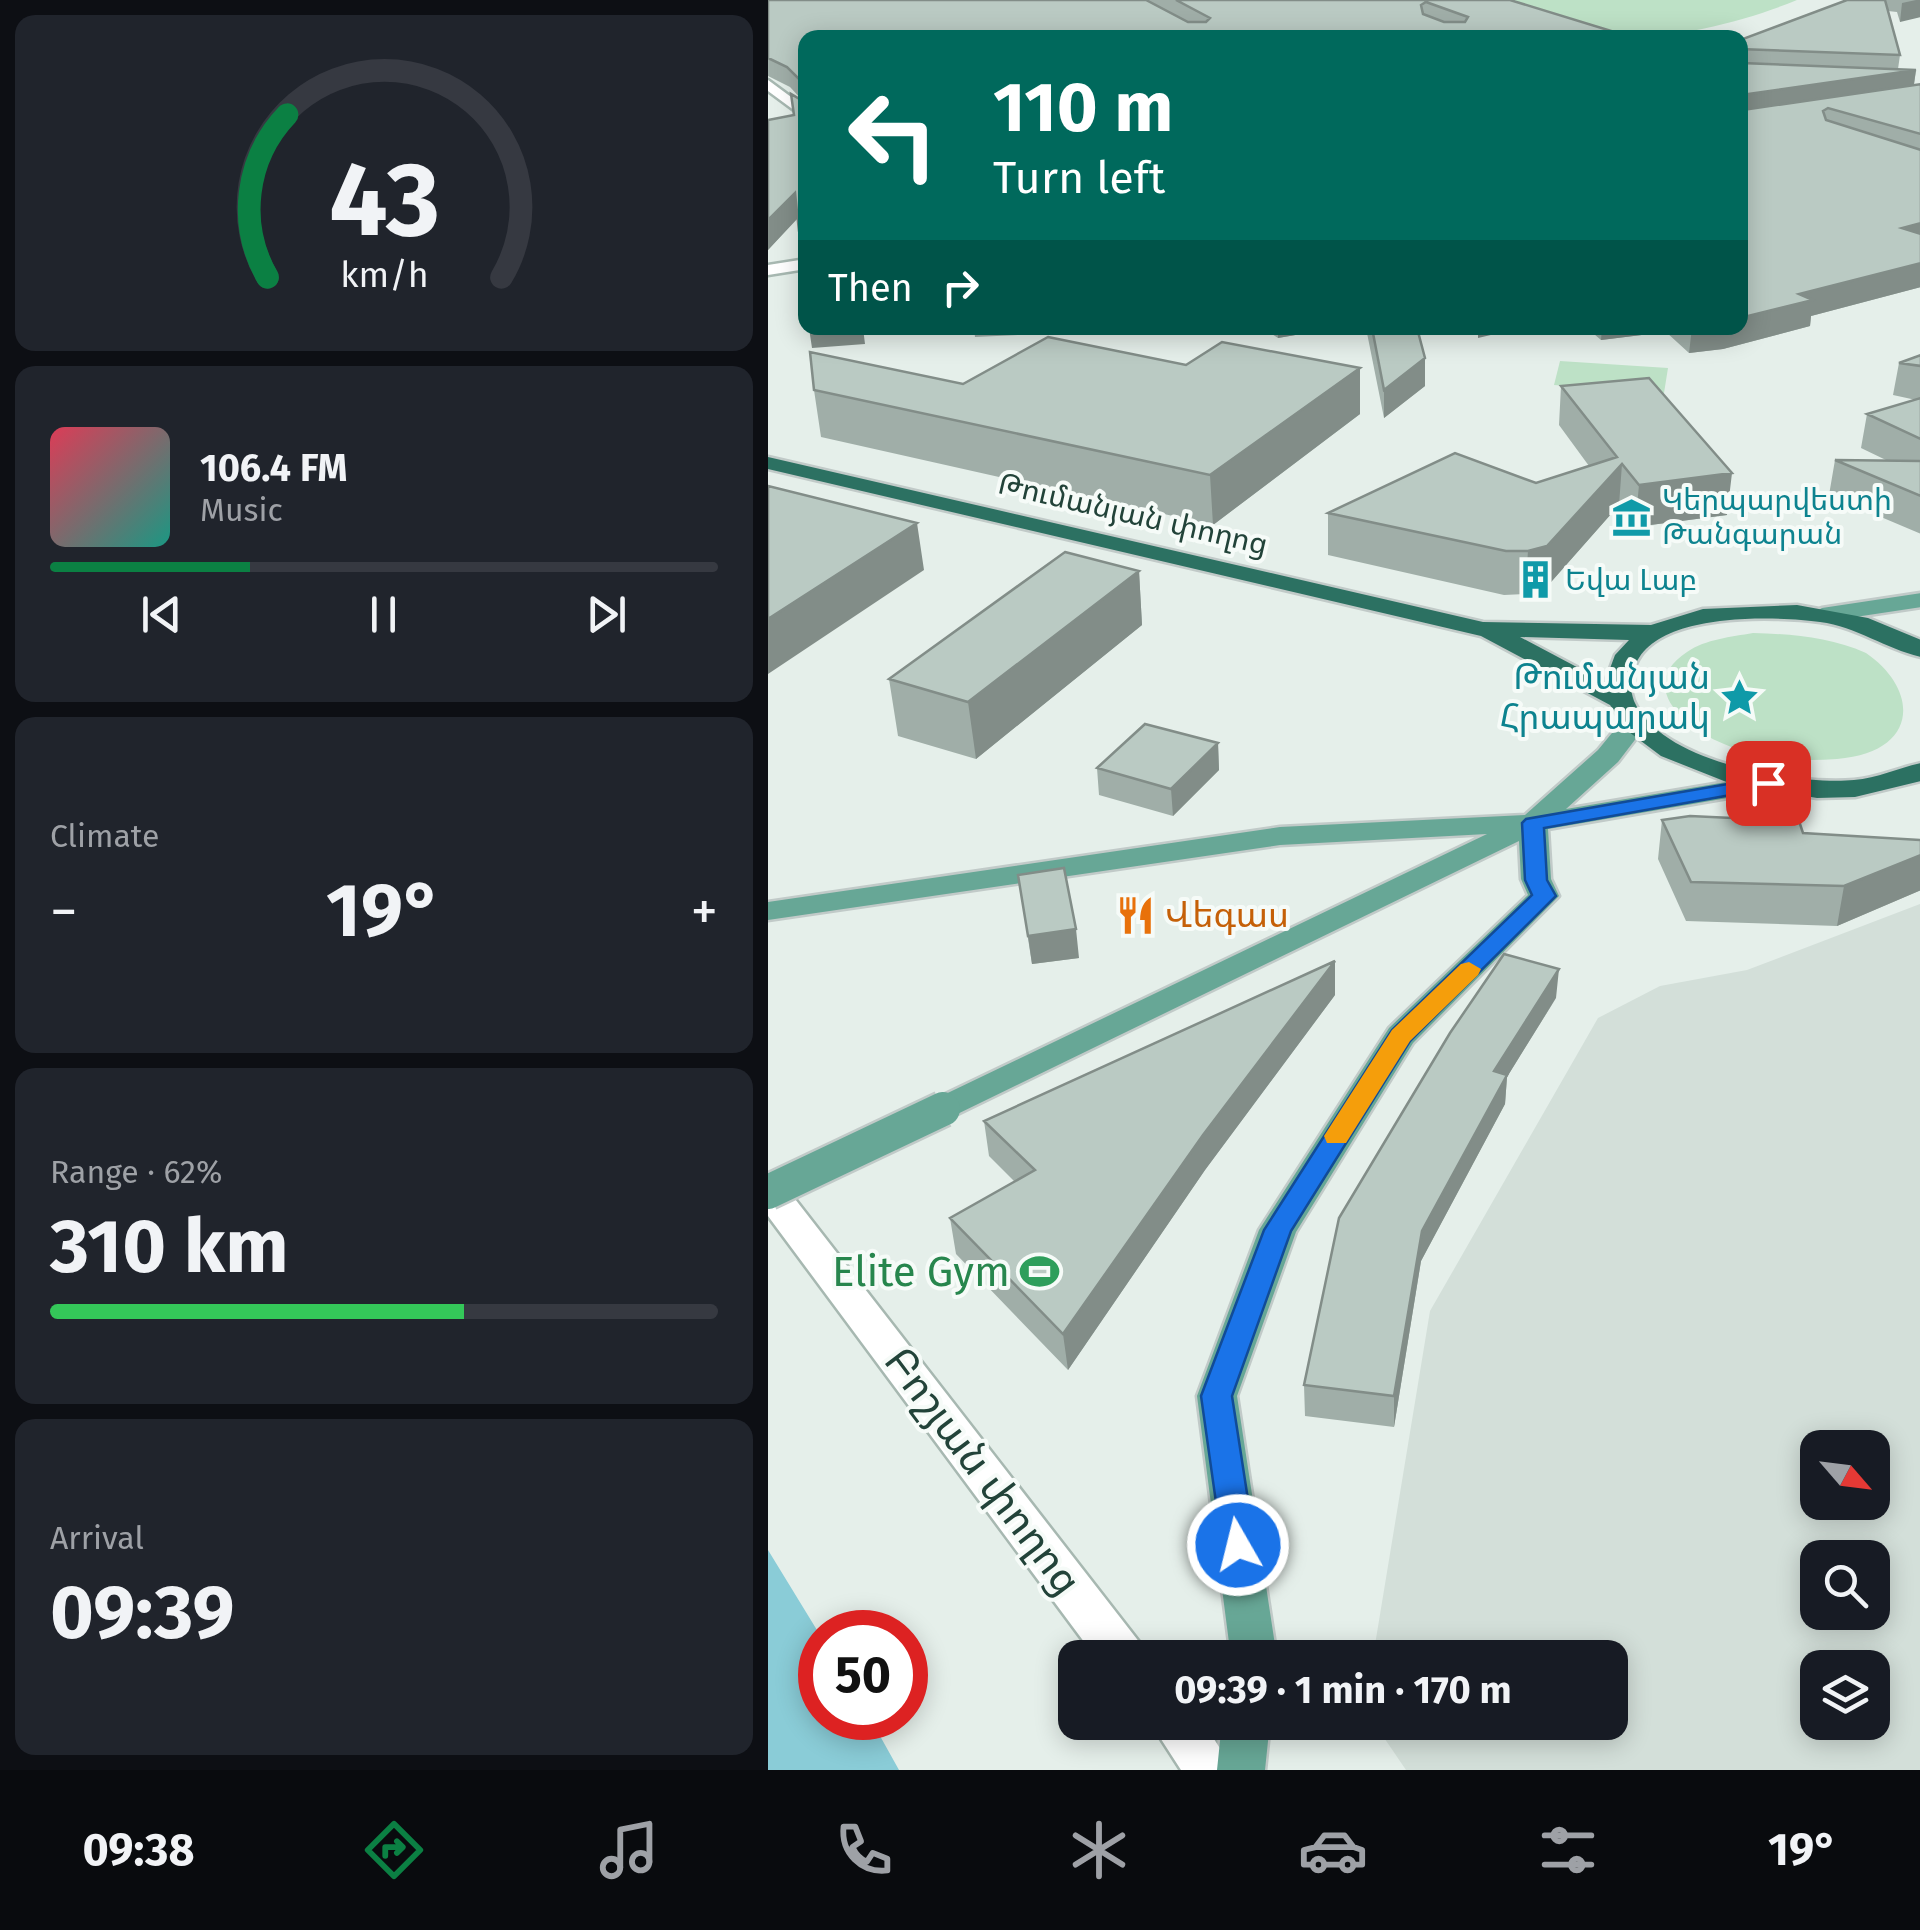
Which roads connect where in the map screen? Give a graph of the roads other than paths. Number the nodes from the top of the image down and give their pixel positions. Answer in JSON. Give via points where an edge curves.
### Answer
{"nodes":[{"id":1,"x":768,"y":84,"type":"edge"},
{"id":2,"x":798,"y":108,"type":"edge"},
{"id":3,"x":798,"y":265,"type":"edge"},
{"id":4,"x":768,"y":270,"type":"edge"},
{"id":5,"x":768,"y":464,"type":"edge"},
{"id":6,"x":1920,"y":600,"type":"edge"},
{"id":7,"x":1822,"y":615,"type":"junction"},
{"id":8,"x":1484,"y":628,"type":"junction"},
{"id":9,"x":1655,"y":633,"type":"junction"},
{"id":10,"x":1920,"y":650,"type":"edge"},
{"id":11,"x":1628,"y":711,"type":"junction"},
{"id":12,"x":1918,"y":774,"type":"edge"},
{"id":13,"x":1768,"y":783,"type":"junction"},
{"id":14,"x":1533,"y":823,"type":"junction"},
{"id":15,"x":768,"y":911,"type":"edge"},
{"id":16,"x":768,"y":1191,"type":"edge"},
{"id":17,"x":1110,"y":1640,"type":"edge"},
{"id":18,"x":1251,"y":1640,"type":"edge"},
{"id":19,"x":1188,"y":1740,"type":"edge"},
{"id":20,"x":1244,"y":1740,"type":"edge"},
{"id":21,"x":1210,"y":1770,"type":"edge"},
{"id":22,"x":1241,"y":1770,"type":"edge"}],
"edges":[{"from":1,"to":2,"type":"street"},
{"from":3,"to":4,"type":"street"},
{"from":5,"to":8,"type":"highway","name":"Թումանյան փողոց"},
{"from":6,"to":7,"type":"main road"},
{"from":7,"to":9,"type":"highway","via":[[1728,612]]},
{"from":7,"to":10,"type":"highway","via":[[1863,624]]},
{"from":8,"to":9,"type":"highway"},
{"from":8,"to":11,"type":"highway"},
{"from":9,"to":11,"type":"highway","via":[[1623,663],[1617,681]]},
{"from":11,"to":13,"type":"highway","via":[[1659,744],[1701,765]]},
{"from":11,"to":14,"type":"main road","via":[[1608,756]]},
{"from":12,"to":13,"type":"highway","via":[[1864,786]]},
{"from":13,"to":14,"type":"main road"},
{"from":14,"to":15,"type":"main road","via":[[1280,836]]},
{"from":14,"to":16,"type":"main road","bridge":true},
{"from":14,"to":18,"type":"main road","via":[[1536,880],[1544,896],[1401,1036],[1278,1230],[1217,1396]]},
{"from":16,"to":17,"type":"street","name":"Բոշյան փողոց"},
{"from":19,"to":21,"type":"street"},
{"from":20,"to":22,"type":"main road"}]}
